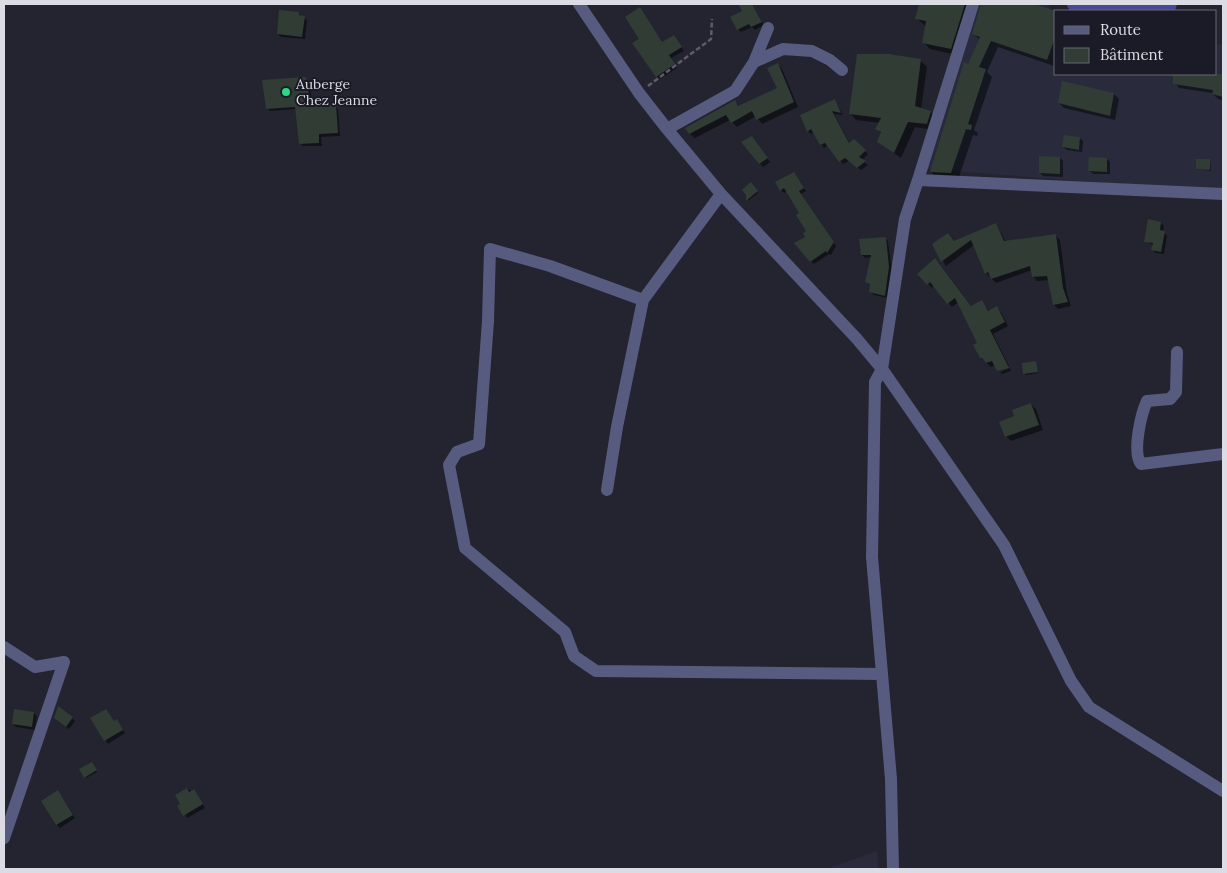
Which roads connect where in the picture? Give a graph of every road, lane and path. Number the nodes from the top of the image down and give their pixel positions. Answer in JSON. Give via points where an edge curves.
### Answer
{"nodes":[{"id":1,"x":578,"y":4,"type":"edge"},
{"id":2,"x":973,"y":4,"type":"edge"},
{"id":3,"x":712,"y":19,"type":"dead end"},
{"id":4,"x":768,"y":28,"type":"dead end"},
{"id":5,"x":754,"y":62,"type":"junction"},
{"id":6,"x":842,"y":70,"type":"dead end"},
{"id":7,"x":639,"y":93,"type":"junction"},
{"id":8,"x":667,"y":129,"type":"junction"},
{"id":9,"x":918,"y":180,"type":"junction"},
{"id":10,"x":722,"y":194,"type":"junction"},
{"id":11,"x":1223,"y":194,"type":"edge"},
{"id":12,"x":643,"y":300,"type":"junction"},
{"id":13,"x":1177,"y":352,"type":"dead end"},
{"id":14,"x":882,"y":369,"type":"junction"},
{"id":15,"x":1223,"y":454,"type":"edge"},
{"id":16,"x":607,"y":490,"type":"dead end"},
{"id":17,"x":4,"y":647,"type":"edge"},
{"id":18,"x":882,"y":674,"type":"junction"},
{"id":19,"x":1223,"y":791,"type":"edge"},
{"id":20,"x":4,"y":838,"type":"edge"},
{"id":21,"x":893,"y":869,"type":"edge"}],
"edges":[{"from":1,"to":7,"type":"street"},
{"from":2,"to":9,"type":"street"},
{"from":3,"to":7,"type":"path","via":[[711,40]]},
{"from":4,"to":5,"type":"street"},
{"from":5,"to":6,"type":"street","via":[[783,49],[812,52]]},
{"from":5,"to":8,"type":"street","via":[[735,91]]},
{"from":7,"to":8,"type":"street"},
{"from":8,"to":10,"type":"street"},
{"from":9,"to":11,"type":"street"},
{"from":9,"to":14,"type":"street","via":[[905,219]]},
{"from":10,"to":12,"type":"street"},
{"from":10,"to":14,"type":"street"},
{"from":12,"to":16,"type":"street"},
{"from":12,"to":18,"type":"street","via":[[550,266],[490,249],[479,444],[457,452],[449,465],[465,548],[565,632],[574,656],[596,671]]},
{"from":13,"to":15,"type":"street","via":[[1176,392],[1170,399],[1147,401],[1137,444],[1138,460],[1141,464]]},
{"from":14,"to":18,"type":"street","via":[[875,382],[872,557]]},
{"from":14,"to":19,"type":"street","via":[[1004,545],[1071,681],[1089,707]]},
{"from":17,"to":20,"type":"street","via":[[35,667],[64,662]]},
{"from":18,"to":21,"type":"street","via":[[891,780]]}]}
